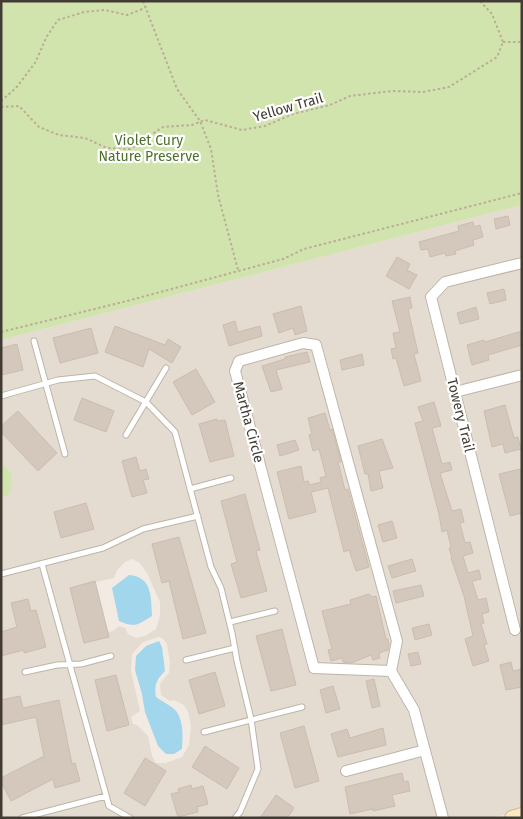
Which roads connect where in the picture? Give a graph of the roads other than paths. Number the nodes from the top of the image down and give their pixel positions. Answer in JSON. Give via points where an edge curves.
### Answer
{"nodes":[{"id":1,"x":522,"y":263,"type":"edge"},
{"id":2,"x":34,"y":340,"type":"dead end"},
{"id":3,"x":166,"y":368,"type":"dead end"},
{"id":4,"x":522,"y":375,"type":"edge"},
{"id":5,"x":46,"y":384,"type":"junction"},
{"id":6,"x":455,"y":392,"type":"junction"},
{"id":7,"x":1,"y":396,"type":"edge"},
{"id":8,"x":146,"y":402,"type":"junction"},
{"id":9,"x":126,"y":435,"type":"dead end"},
{"id":10,"x":65,"y":454,"type":"dead end"},
{"id":11,"x":232,"y":478,"type":"dead end"},
{"id":12,"x":190,"y":488,"type":"junction"},
{"id":13,"x":198,"y":516,"type":"junction"},
{"id":14,"x":42,"y":564,"type":"junction"},
{"id":15,"x":1,"y":574,"type":"edge"},
{"id":16,"x":275,"y":611,"type":"dead end"},
{"id":17,"x":230,"y":622,"type":"junction"},
{"id":18,"x":515,"y":630,"type":"dead end"},
{"id":19,"x":234,"y":648,"type":"junction"},
{"id":20,"x":111,"y":656,"type":"dead end"},
{"id":21,"x":186,"y":660,"type":"dead end"},
{"id":22,"x":70,"y":665,"type":"junction"},
{"id":23,"x":391,"y":671,"type":"junction"},
{"id":24,"x":24,"y":672,"type":"dead end"},
{"id":25,"x":302,"y":707,"type":"dead end"},
{"id":26,"x":251,"y":719,"type":"junction"},
{"id":27,"x":204,"y":732,"type":"dead end"},
{"id":28,"x":425,"y":750,"type":"junction"},
{"id":29,"x":346,"y":771,"type":"dead end"},
{"id":30,"x":106,"y":796,"type":"junction"},
{"id":31,"x":53,"y":810,"type":"junction"},
{"id":32,"x":22,"y":818,"type":"edge"},
{"id":33,"x":55,"y":818,"type":"edge"},
{"id":34,"x":130,"y":818,"type":"edge"},
{"id":35,"x":235,"y":818,"type":"edge"},
{"id":36,"x":443,"y":818,"type":"edge"}],
"edges":[{"from":1,"to":6,"type":"street","name":"Towery Trail","via":[[445,282],[431,298]]},
{"from":2,"to":5,"type":"lane"},
{"from":3,"to":8,"type":"lane"},
{"from":4,"to":6,"type":"street"},
{"from":5,"to":7,"type":"lane"},
{"from":5,"to":8,"type":"lane","via":[[95,376]]},
{"from":5,"to":10,"type":"lane"},
{"from":6,"to":18,"type":"street","name":"Towery Trail"},
{"from":8,"to":9,"type":"lane"},
{"from":8,"to":12,"type":"lane","via":[[175,432]]},
{"from":11,"to":12,"type":"lane"},
{"from":12,"to":13,"type":"lane"},
{"from":13,"to":14,"type":"lane","via":[[143,529],[103,548]]},
{"from":13,"to":17,"type":"lane"},
{"from":14,"to":15,"type":"lane"},
{"from":14,"to":22,"type":"lane"},
{"from":16,"to":17,"type":"lane"},
{"from":17,"to":19,"type":"lane"},
{"from":19,"to":21,"type":"lane"},
{"from":19,"to":26,"type":"lane"},
{"from":20,"to":22,"type":"lane"},
{"from":22,"to":24,"type":"lane"},
{"from":22,"to":30,"type":"lane"},
{"from":23,"to":23,"type":"street","name":"Martha Circle","via":[[397,641],[316,345],[303,342],[239,361],[235,371],[314,668]]},
{"from":23,"to":28,"type":"street","via":[[414,710]]},
{"from":25,"to":26,"type":"lane"},
{"from":26,"to":27,"type":"lane"},
{"from":26,"to":35,"type":"lane","via":[[258,769]]},
{"from":28,"to":29,"type":"street"},
{"from":28,"to":36,"type":"street"},
{"from":30,"to":31,"type":"lane"},
{"from":30,"to":34,"type":"lane","via":[[109,806]]},
{"from":31,"to":32,"type":"lane"},
{"from":31,"to":33,"type":"lane"}]}
